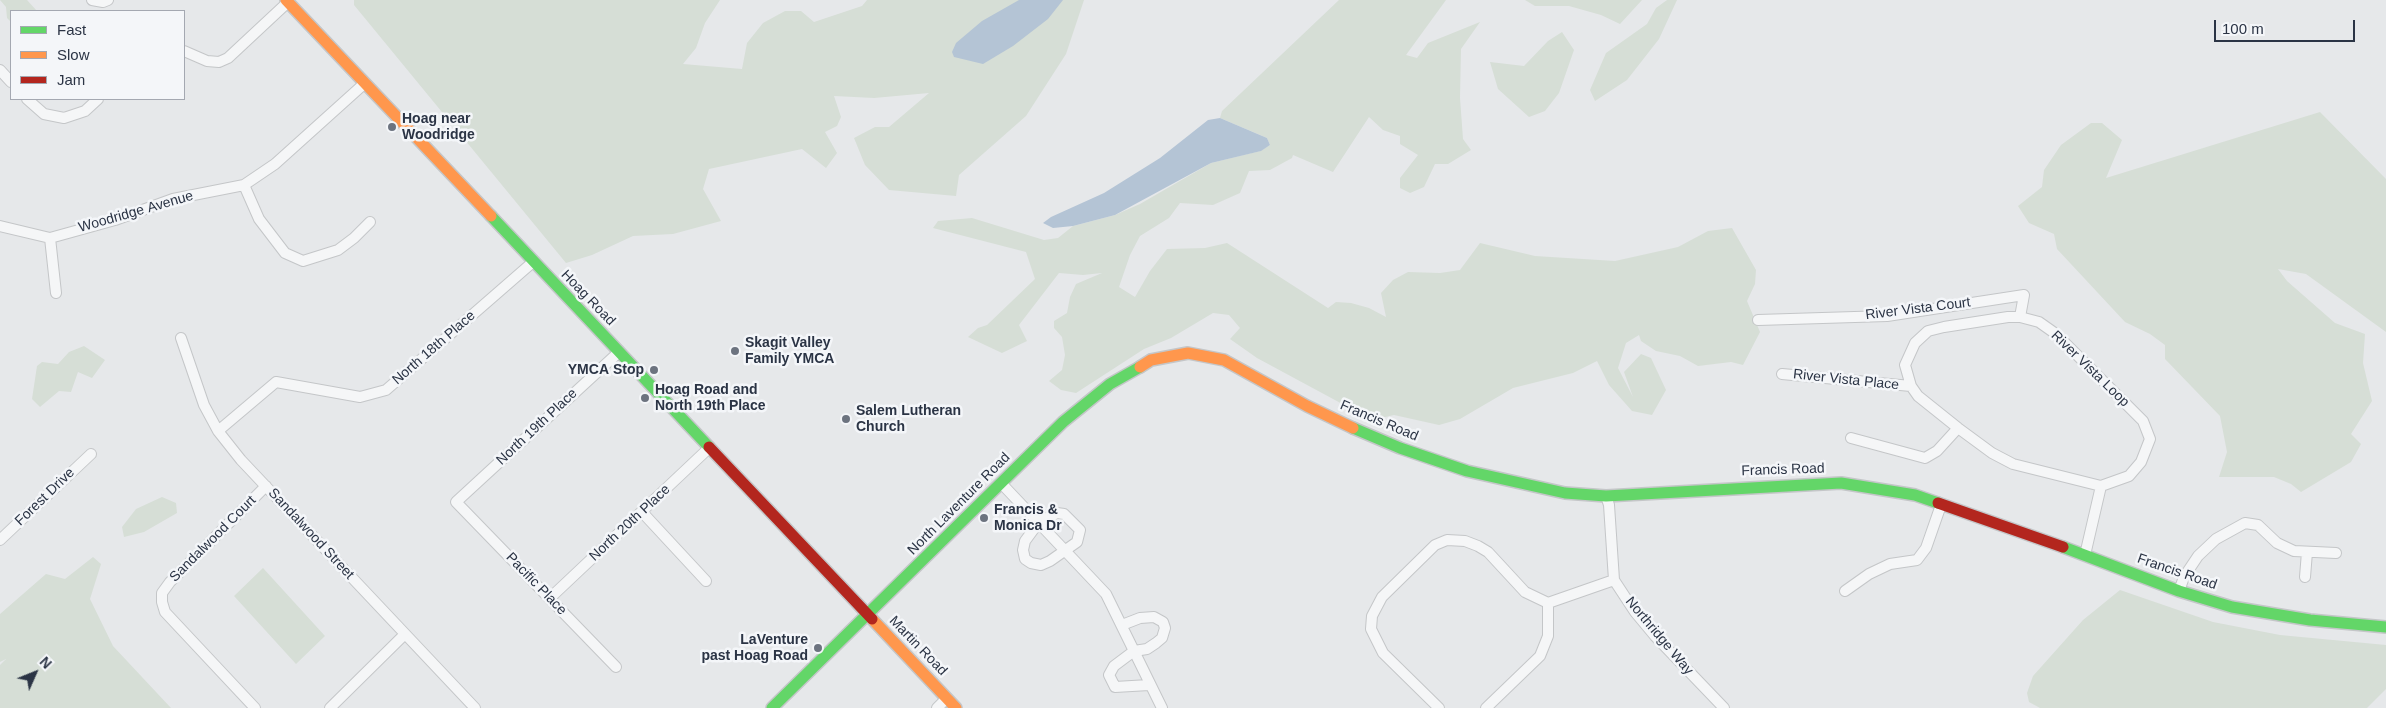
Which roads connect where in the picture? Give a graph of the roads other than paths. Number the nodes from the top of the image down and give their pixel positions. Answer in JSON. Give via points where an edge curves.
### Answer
{"nodes":[{"id":1,"x":92,"y":0,"type":"edge"},
{"id":2,"x":108,"y":0,"type":"edge"},
{"id":3,"x":287,"y":1,"type":"edge"},
{"id":4,"x":185,"y":51,"type":"edge"},
{"id":5,"x":0,"y":70,"type":"edge"},
{"id":6,"x":10,"y":81,"type":"edge"},
{"id":7,"x":365,"y":83,"type":"junction"},
{"id":8,"x":28,"y":100,"type":"edge"},
{"id":9,"x":97,"y":100,"type":"edge"},
{"id":10,"x":244,"y":185,"type":"junction"},
{"id":11,"x":370,"y":222,"type":"dead end"},
{"id":12,"x":0,"y":226,"type":"edge"},
{"id":13,"x":50,"y":238,"type":"junction"},
{"id":14,"x":533,"y":262,"type":"junction"},
{"id":15,"x":56,"y":293,"type":"dead end"},
{"id":16,"x":2020,"y":317,"type":"junction"},
{"id":17,"x":1758,"y":320,"type":"dead end"},
{"id":18,"x":181,"y":338,"type":"dead end"},
{"id":19,"x":619,"y":352,"type":"junction"},
{"id":20,"x":1188,"y":353,"type":"joint"},
{"id":21,"x":1782,"y":374,"type":"dead end"},
{"id":22,"x":1911,"y":386,"type":"junction"},
{"id":23,"x":1958,"y":428,"type":"junction"},
{"id":24,"x":218,"y":431,"type":"junction"},
{"id":25,"x":1851,"y":438,"type":"dead end"},
{"id":26,"x":709,"y":448,"type":"junction"},
{"id":27,"x":91,"y":454,"type":"dead end"},
{"id":28,"x":1001,"y":483,"type":"junction"},
{"id":29,"x":266,"y":486,"type":"junction"},
{"id":30,"x":2101,"y":486,"type":"junction"},
{"id":31,"x":1606,"y":496,"type":"junction"},
{"id":32,"x":456,"y":502,"type":"joint"},
{"id":33,"x":1941,"y":505,"type":"junction"},
{"id":34,"x":642,"y":512,"type":"junction"},
{"id":35,"x":1039,"y":522,"type":"junction"},
{"id":36,"x":0,"y":540,"type":"edge"},
{"id":37,"x":1065,"y":550,"type":"junction"},
{"id":38,"x":2307,"y":552,"type":"junction"},
{"id":39,"x":2336,"y":553,"type":"dead end"},
{"id":40,"x":2085,"y":555,"type":"junction"},
{"id":41,"x":2305,"y":577,"type":"dead end"},
{"id":42,"x":1614,"y":580,"type":"junction"},
{"id":43,"x":706,"y":581,"type":"dead end"},
{"id":44,"x":1846,"y":591,"type":"dead end"},
{"id":45,"x":2179,"y":591,"type":"junction"},
{"id":46,"x":550,"y":598,"type":"junction"},
{"id":47,"x":1548,"y":603,"type":"junction"},
{"id":48,"x":868,"y":615,"type":"junction"},
{"id":49,"x":1122,"y":625,"type":"junction"},
{"id":50,"x":2386,"y":627,"type":"edge"},
{"id":51,"x":405,"y":634,"type":"junction"},
{"id":52,"x":1134,"y":651,"type":"junction"},
{"id":53,"x":616,"y":667,"type":"dead end"},
{"id":54,"x":1149,"y":685,"type":"junction"},
{"id":55,"x":947,"y":698,"type":"junction"},
{"id":56,"x":256,"y":708,"type":"edge"},
{"id":57,"x":330,"y":708,"type":"edge"},
{"id":58,"x":475,"y":708,"type":"edge"},
{"id":59,"x":772,"y":708,"type":"edge"},
{"id":60,"x":937,"y":708,"type":"edge"},
{"id":61,"x":956,"y":708,"type":"edge"},
{"id":62,"x":1162,"y":708,"type":"edge"},
{"id":63,"x":1439,"y":708,"type":"edge"},
{"id":64,"x":1486,"y":708,"type":"edge"},
{"id":65,"x":1724,"y":708,"type":"edge"}],
"edges":[{"from":1,"to":2,"type":"street"},
{"from":3,"to":4,"type":"street","via":[[228,58],[219,62],[207,61]]},
{"from":3,"to":7,"type":"street","name":"Hoag Road"},
{"from":5,"to":6,"type":"street"},
{"from":7,"to":10,"type":"street","name":"Woodridge Avenue","via":[[275,164]]},
{"from":7,"to":14,"type":"street","name":"Hoag Road"},
{"from":8,"to":9,"type":"street","via":[[44,114],[64,118],[85,111]]},
{"from":10,"to":11,"type":"street","via":[[259,219],[284,253],[303,261],[338,250]]},
{"from":10,"to":13,"type":"street","name":"Woodridge Avenue","via":[[173,198],[115,220]]},
{"from":12,"to":13,"type":"street","name":"Woodridge Avenue"},
{"from":13,"to":15,"type":"street"},
{"from":14,"to":19,"type":"street","name":"Hoag Road"},
{"from":14,"to":24,"type":"street","name":"North 18th Place","via":[[386,390],[360,397],[276,382]]},
{"from":16,"to":17,"type":"street","name":"River Vista Court","via":[[2024,295],[1887,316]]},
{"from":16,"to":22,"type":"street","name":"River Vista Loop","via":[[1944,326],[1928,331],[1915,343],[1905,365]]},
{"from":16,"to":30,"type":"street","name":"River Vista Loop","via":[[2039,322],[2056,334],[2142,421],[2150,439],[2141,462],[2129,476]]},
{"from":18,"to":24,"type":"street","name":"Sandalwood Street","via":[[204,405]]},
{"from":19,"to":26,"type":"street","name":"Hoag Road"},
{"from":19,"to":32,"type":"street","name":"North 19th Place"},
{"from":20,"to":28,"type":"street","name":"North Laventure Road","via":[[1151,360],[1110,384],[1063,422]]},
{"from":20,"to":31,"type":"street","name":"Francis Road","via":[[1224,360],[1353,428],[1467,471],[1565,493]]},
{"from":21,"to":22,"type":"street","name":"River Vista Place"},
{"from":22,"to":23,"type":"street","via":[[1918,396]]},
{"from":23,"to":25,"type":"street","via":[[1937,451],[1925,458]]},
{"from":23,"to":30,"type":"street","via":[[2013,464]]},
{"from":24,"to":29,"type":"street","name":"Sandalwood Street"},
{"from":26,"to":34,"type":"street","name":"North 20th Place"},
{"from":26,"to":48,"type":"street","name":"Hoag Road"},
{"from":27,"to":36,"type":"street","name":"Forest Drive"},
{"from":28,"to":35,"type":"street"},
{"from":28,"to":48,"type":"street","name":"North Laventure Road"},
{"from":29,"to":51,"type":"street","name":"Sandalwood Street"},
{"from":29,"to":56,"type":"street","name":"Sandalwood Court","via":[[170,582],[162,594],[166,612]]},
{"from":30,"to":40,"type":"street"},
{"from":31,"to":33,"type":"street","name":"Francis Road","via":[[1841,483],[1915,495]]},
{"from":31,"to":42,"type":"street","name":"Northridge Way"},
{"from":32,"to":46,"type":"street","name":"Pacific Place"},
{"from":33,"to":40,"type":"street","name":"Francis Road"},
{"from":33,"to":44,"type":"street","via":[[1926,548],[1917,560],[1890,564]]},
{"from":34,"to":43,"type":"street"},
{"from":34,"to":46,"type":"street","name":"North 20th Place"},
{"from":35,"to":37,"type":"street"},
{"from":35,"to":37,"type":"street","via":[[1057,514],[1064,514],[1073,521],[1080,530],[1077,542]]},
{"from":35,"to":37,"type":"street","via":[[1025,541],[1022,550],[1025,559],[1041,565]]},
{"from":37,"to":49,"type":"street","via":[[1106,594]]},
{"from":38,"to":39,"type":"street"},
{"from":38,"to":41,"type":"street"},
{"from":38,"to":45,"type":"street","via":[[2286,548],[2258,525],[2245,523],[2216,539],[2198,556]]},
{"from":40,"to":45,"type":"street","name":"Francis Road"},
{"from":42,"to":47,"type":"street"},
{"from":42,"to":65,"type":"street","name":"Northridge Way","via":[[1655,636]]},
{"from":45,"to":50,"type":"street","name":"Francis Road","via":[[2232,607],[2310,620]]},
{"from":46,"to":53,"type":"street","name":"Pacific Place"},
{"from":47,"to":63,"type":"street","via":[[1525,592],[1488,552],[1471,544],[1448,540],[1424,554],[1382,597],[1372,616],[1370,629],[1383,653]]},
{"from":47,"to":64,"type":"street","via":[[1548,636],[1540,656]]},
{"from":48,"to":55,"type":"street","name":"Martin Road"},
{"from":48,"to":59,"type":"street","name":"North Laventure Road"},
{"from":49,"to":52,"type":"street"},
{"from":49,"to":52,"type":"street","via":[[1140,618],[1154,617],[1163,622],[1162,638],[1147,649]]},
{"from":51,"to":57,"type":"street"},
{"from":51,"to":58,"type":"street","name":"Sandalwood Street"},
{"from":52,"to":54,"type":"street"},
{"from":52,"to":54,"type":"street","via":[[1114,666],[1109,675],[1115,687]]},
{"from":54,"to":62,"type":"street"},
{"from":55,"to":60,"type":"street"},
{"from":55,"to":61,"type":"street","name":"Martin Road"}]}
